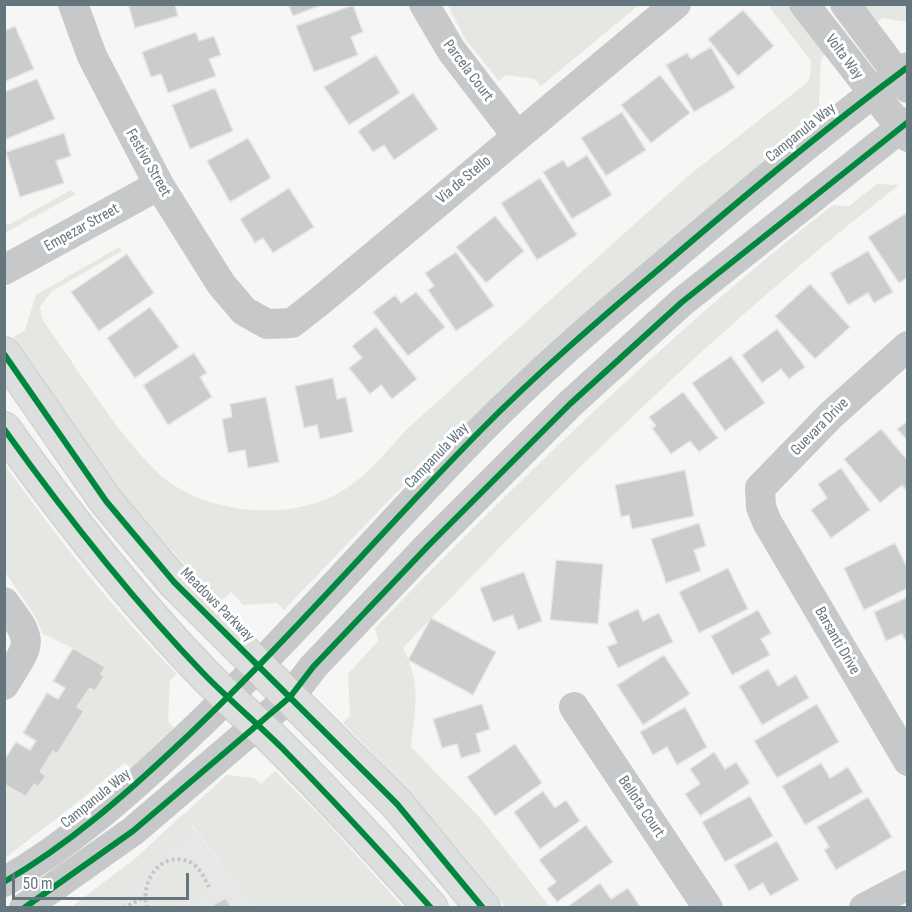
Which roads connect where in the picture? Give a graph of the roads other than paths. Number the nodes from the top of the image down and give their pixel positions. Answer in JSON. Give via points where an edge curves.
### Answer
{"nodes":[{"id":1,"x":73,"y":4,"type":"edge"},
{"id":2,"x":424,"y":4,"type":"edge"},
{"id":3,"x":676,"y":4,"type":"edge"},
{"id":4,"x":804,"y":4,"type":"edge"},
{"id":5,"x":845,"y":4,"type":"edge"},
{"id":6,"x":904,"y":77,"type":"edge"},
{"id":7,"x":872,"y":94,"type":"junction"},
{"id":8,"x":905,"y":129,"type":"edge"},
{"id":9,"x":517,"y":136,"type":"junction"},
{"id":10,"x":159,"y":185,"type":"junction"},
{"id":11,"x":4,"y":270,"type":"edge"},
{"id":12,"x":244,"y":311,"type":"joint"},
{"id":13,"x":908,"y":346,"type":"edge"},
{"id":14,"x":4,"y":354,"type":"edge"},
{"id":15,"x":4,"y":429,"type":"edge"},
{"id":16,"x":767,"y":522,"type":"joint"},
{"id":17,"x":4,"y":602,"type":"edge"},
{"id":18,"x":260,"y":666,"type":"junction"},
{"id":19,"x":4,"y":685,"type":"edge"},
{"id":20,"x":290,"y":697,"type":"junction"},
{"id":21,"x":228,"y":698,"type":"junction"},
{"id":22,"x":574,"y":707,"type":"dead end"},
{"id":23,"x":258,"y":724,"type":"junction"},
{"id":24,"x":908,"y":761,"type":"edge"},
{"id":25,"x":4,"y":882,"type":"edge"},
{"id":26,"x":908,"y":885,"type":"edge"},
{"id":27,"x":49,"y":898,"type":"edge"},
{"id":28,"x":24,"y":908,"type":"edge"},
{"id":29,"x":431,"y":908,"type":"edge"},
{"id":30,"x":483,"y":908,"type":"edge"},
{"id":31,"x":708,"y":908,"type":"edge"},
{"id":32,"x":864,"y":908,"type":"edge"}],
"edges":[{"from":1,"to":10,"type":"street","name":"Festivo Street","via":[[102,76]]},
{"from":2,"to":9,"type":"street","name":"Parcela Court","via":[[451,50]]},
{"from":3,"to":9,"type":"street","name":"Via de Stello"},
{"from":4,"to":7,"type":"street","name":"Volta Way"},
{"from":5,"to":6,"type":"street","name":"Volta Way"},
{"from":6,"to":7,"type":"street","name":"Campanula Way"},
{"from":7,"to":8,"type":"street","name":"Volta Way"},
{"from":7,"to":18,"type":"street","name":"Campanula Way","via":[[720,216],[532,382],[481,430]]},
{"from":8,"to":20,"type":"street","via":[[682,302],[570,404],[428,546],[313,667]]},
{"from":9,"to":12,"type":"street","name":"Via de Stello","via":[[292,323],[267,324]]},
{"from":10,"to":11,"type":"street","name":"Empezar Street"},
{"from":10,"to":12,"type":"street","name":"Festivo Street","via":[[221,284]]},
{"from":13,"to":16,"type":"street","name":"Guevara Drive","via":[[831,415],[760,488],[760,507]]},
{"from":14,"to":18,"type":"main road","name":"Meadows Parkway","via":[[106,501],[174,582]]},
{"from":15,"to":21,"type":"main road","via":[[142,606]]},
{"from":16,"to":24,"type":"street","name":"Barsanti Drive"},
{"from":17,"to":19,"type":"street","via":[[28,637],[28,646]]},
{"from":18,"to":20,"type":"main road","name":"Meadows Parkway"},
{"from":18,"to":21,"type":"street","name":"Campanula Way"},
{"from":20,"to":23,"type":"street"},
{"from":20,"to":30,"type":"main road","name":"Meadows Parkway","via":[[397,804]]},
{"from":21,"to":23,"type":"main road"},
{"from":21,"to":25,"type":"street","name":"Campanula Way","via":[[89,823]]},
{"from":22,"to":31,"type":"street","name":"Bellota Court"},
{"from":23,"to":27,"type":"street"},
{"from":23,"to":29,"type":"main road","via":[[361,828]]},
{"from":26,"to":32,"type":"street"},
{"from":27,"to":28,"type":"street"}]}
